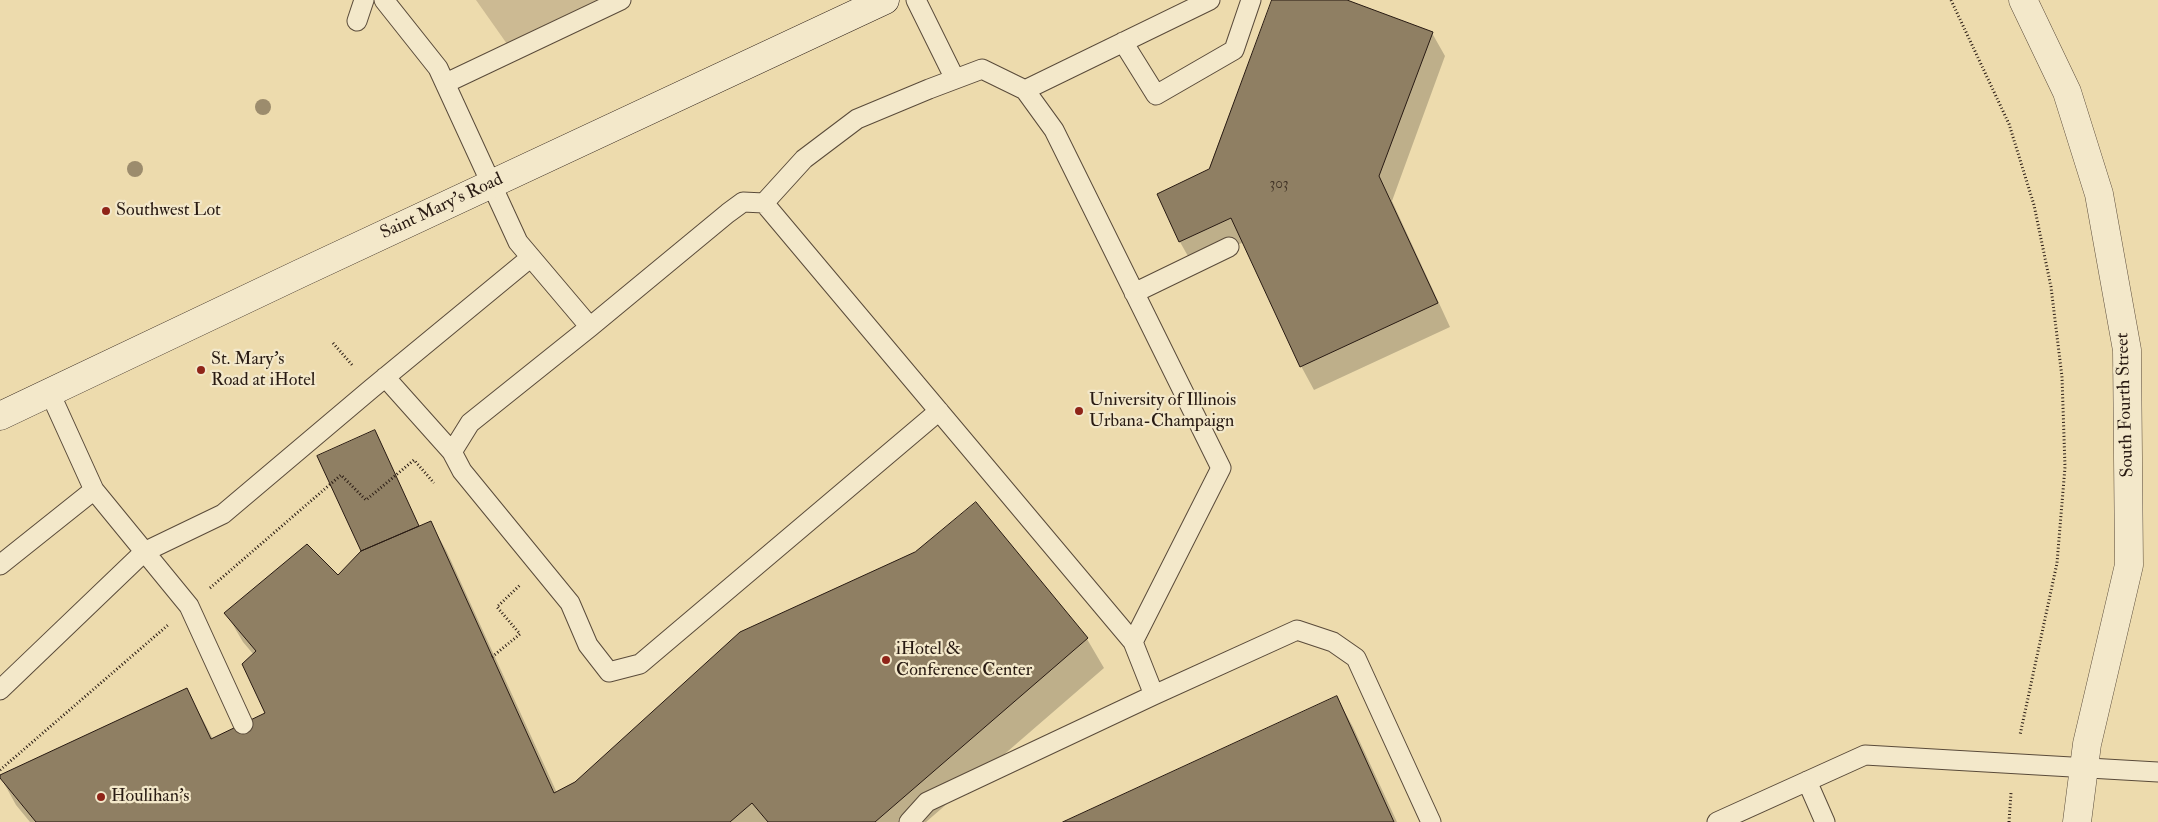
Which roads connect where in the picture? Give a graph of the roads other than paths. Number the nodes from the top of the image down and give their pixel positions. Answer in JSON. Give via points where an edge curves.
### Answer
{"nodes":[{"id":1,"x":364,"y":0,"type":"edge"},
{"id":2,"x":384,"y":0,"type":"edge"},
{"id":3,"x":621,"y":0,"type":"edge"},
{"id":4,"x":885,"y":0,"type":"edge"},
{"id":5,"x":916,"y":0,"type":"edge"},
{"id":6,"x":1210,"y":0,"type":"edge"},
{"id":7,"x":1251,"y":0,"type":"edge"},
{"id":8,"x":2023,"y":0,"type":"edge"},
{"id":9,"x":356,"y":21,"type":"dead end"},
{"id":10,"x":1123,"y":42,"type":"junction"},
{"id":11,"x":955,"y":79,"type":"junction"},
{"id":12,"x":446,"y":83,"type":"junction"},
{"id":13,"x":1025,"y":90,"type":"junction"},
{"id":14,"x":490,"y":185,"type":"junction"},
{"id":15,"x":764,"y":203,"type":"junction"},
{"id":16,"x":1229,"y":247,"type":"dead end"},
{"id":17,"x":530,"y":258,"type":"junction"},
{"id":18,"x":1134,"y":293,"type":"junction"},
{"id":19,"x":590,"y":327,"type":"junction"},
{"id":20,"x":385,"y":377,"type":"junction"},
{"id":21,"x":50,"y":393,"type":"junction"},
{"id":22,"x":939,"y":411,"type":"junction"},
{"id":23,"x":0,"y":416,"type":"edge"},
{"id":24,"x":452,"y":452,"type":"junction"},
{"id":25,"x":94,"y":490,"type":"junction"},
{"id":26,"x":144,"y":552,"type":"junction"},
{"id":27,"x":0,"y":565,"type":"edge"},
{"id":28,"x":1133,"y":642,"type":"junction"},
{"id":29,"x":0,"y":690,"type":"edge"},
{"id":30,"x":1154,"y":695,"type":"junction"},
{"id":31,"x":243,"y":724,"type":"dead end"},
{"id":32,"x":2084,"y":768,"type":"junction"},
{"id":33,"x":2158,"y":772,"type":"edge"},
{"id":34,"x":1807,"y":781,"type":"junction"},
{"id":35,"x":908,"y":822,"type":"edge"},
{"id":36,"x":1431,"y":822,"type":"edge"},
{"id":37,"x":1717,"y":822,"type":"edge"},
{"id":38,"x":1825,"y":822,"type":"edge"},
{"id":39,"x":2077,"y":822,"type":"edge"}],
"edges":[{"from":1,"to":9,"type":"lane"},
{"from":2,"to":12,"type":"lane","via":[[438,68]]},
{"from":3,"to":12,"type":"lane"},
{"from":4,"to":14,"type":"main road","name":"Saint Mary's Road"},
{"from":5,"to":11,"type":"lane"},
{"from":6,"to":10,"type":"lane"},
{"from":7,"to":10,"type":"lane","via":[[1234,50],[1156,95]]},
{"from":8,"to":32,"type":"main road","name":"South Fourth Street","via":[[2067,92],[2099,194],[2128,350],[2129,565]]},
{"from":10,"to":13,"type":"lane"},
{"from":11,"to":13,"type":"lane","via":[[982,69]]},
{"from":11,"to":15,"type":"lane","via":[[857,119],[804,159]]},
{"from":12,"to":14,"type":"lane"},
{"from":13,"to":18,"type":"lane","via":[[1054,130]]},
{"from":14,"to":17,"type":"lane","via":[[518,242]]},
{"from":14,"to":21,"type":"main road","name":"Saint Mary's Road"},
{"from":15,"to":19,"type":"lane","via":[[743,202]]},
{"from":15,"to":22,"type":"lane"},
{"from":16,"to":18,"type":"lane"},
{"from":17,"to":19,"type":"lane"},
{"from":17,"to":20,"type":"lane"},
{"from":18,"to":28,"type":"lane","via":[[1221,468]]},
{"from":19,"to":24,"type":"lane","via":[[470,423]]},
{"from":20,"to":24,"type":"lane"},
{"from":20,"to":26,"type":"lane","via":[[223,514]]},
{"from":21,"to":23,"type":"main road","name":"Saint Mary's Road"},
{"from":21,"to":25,"type":"lane"},
{"from":22,"to":24,"type":"lane","via":[[640,664],[610,672],[588,645],[570,603],[462,471]]},
{"from":22,"to":28,"type":"lane"},
{"from":25,"to":26,"type":"lane"},
{"from":25,"to":27,"type":"lane"},
{"from":26,"to":29,"type":"lane"},
{"from":26,"to":31,"type":"lane","via":[[189,606]]},
{"from":28,"to":30,"type":"lane"},
{"from":30,"to":35,"type":"lane","via":[[927,802]]},
{"from":30,"to":36,"type":"lane","via":[[1297,630],[1333,642],[1356,658]]},
{"from":32,"to":33,"type":"lane"},
{"from":32,"to":34,"type":"lane","via":[[1865,755]]},
{"from":32,"to":39,"type":"main road","name":"South Fourth Street"},
{"from":34,"to":37,"type":"lane"},
{"from":34,"to":38,"type":"lane"}]}
